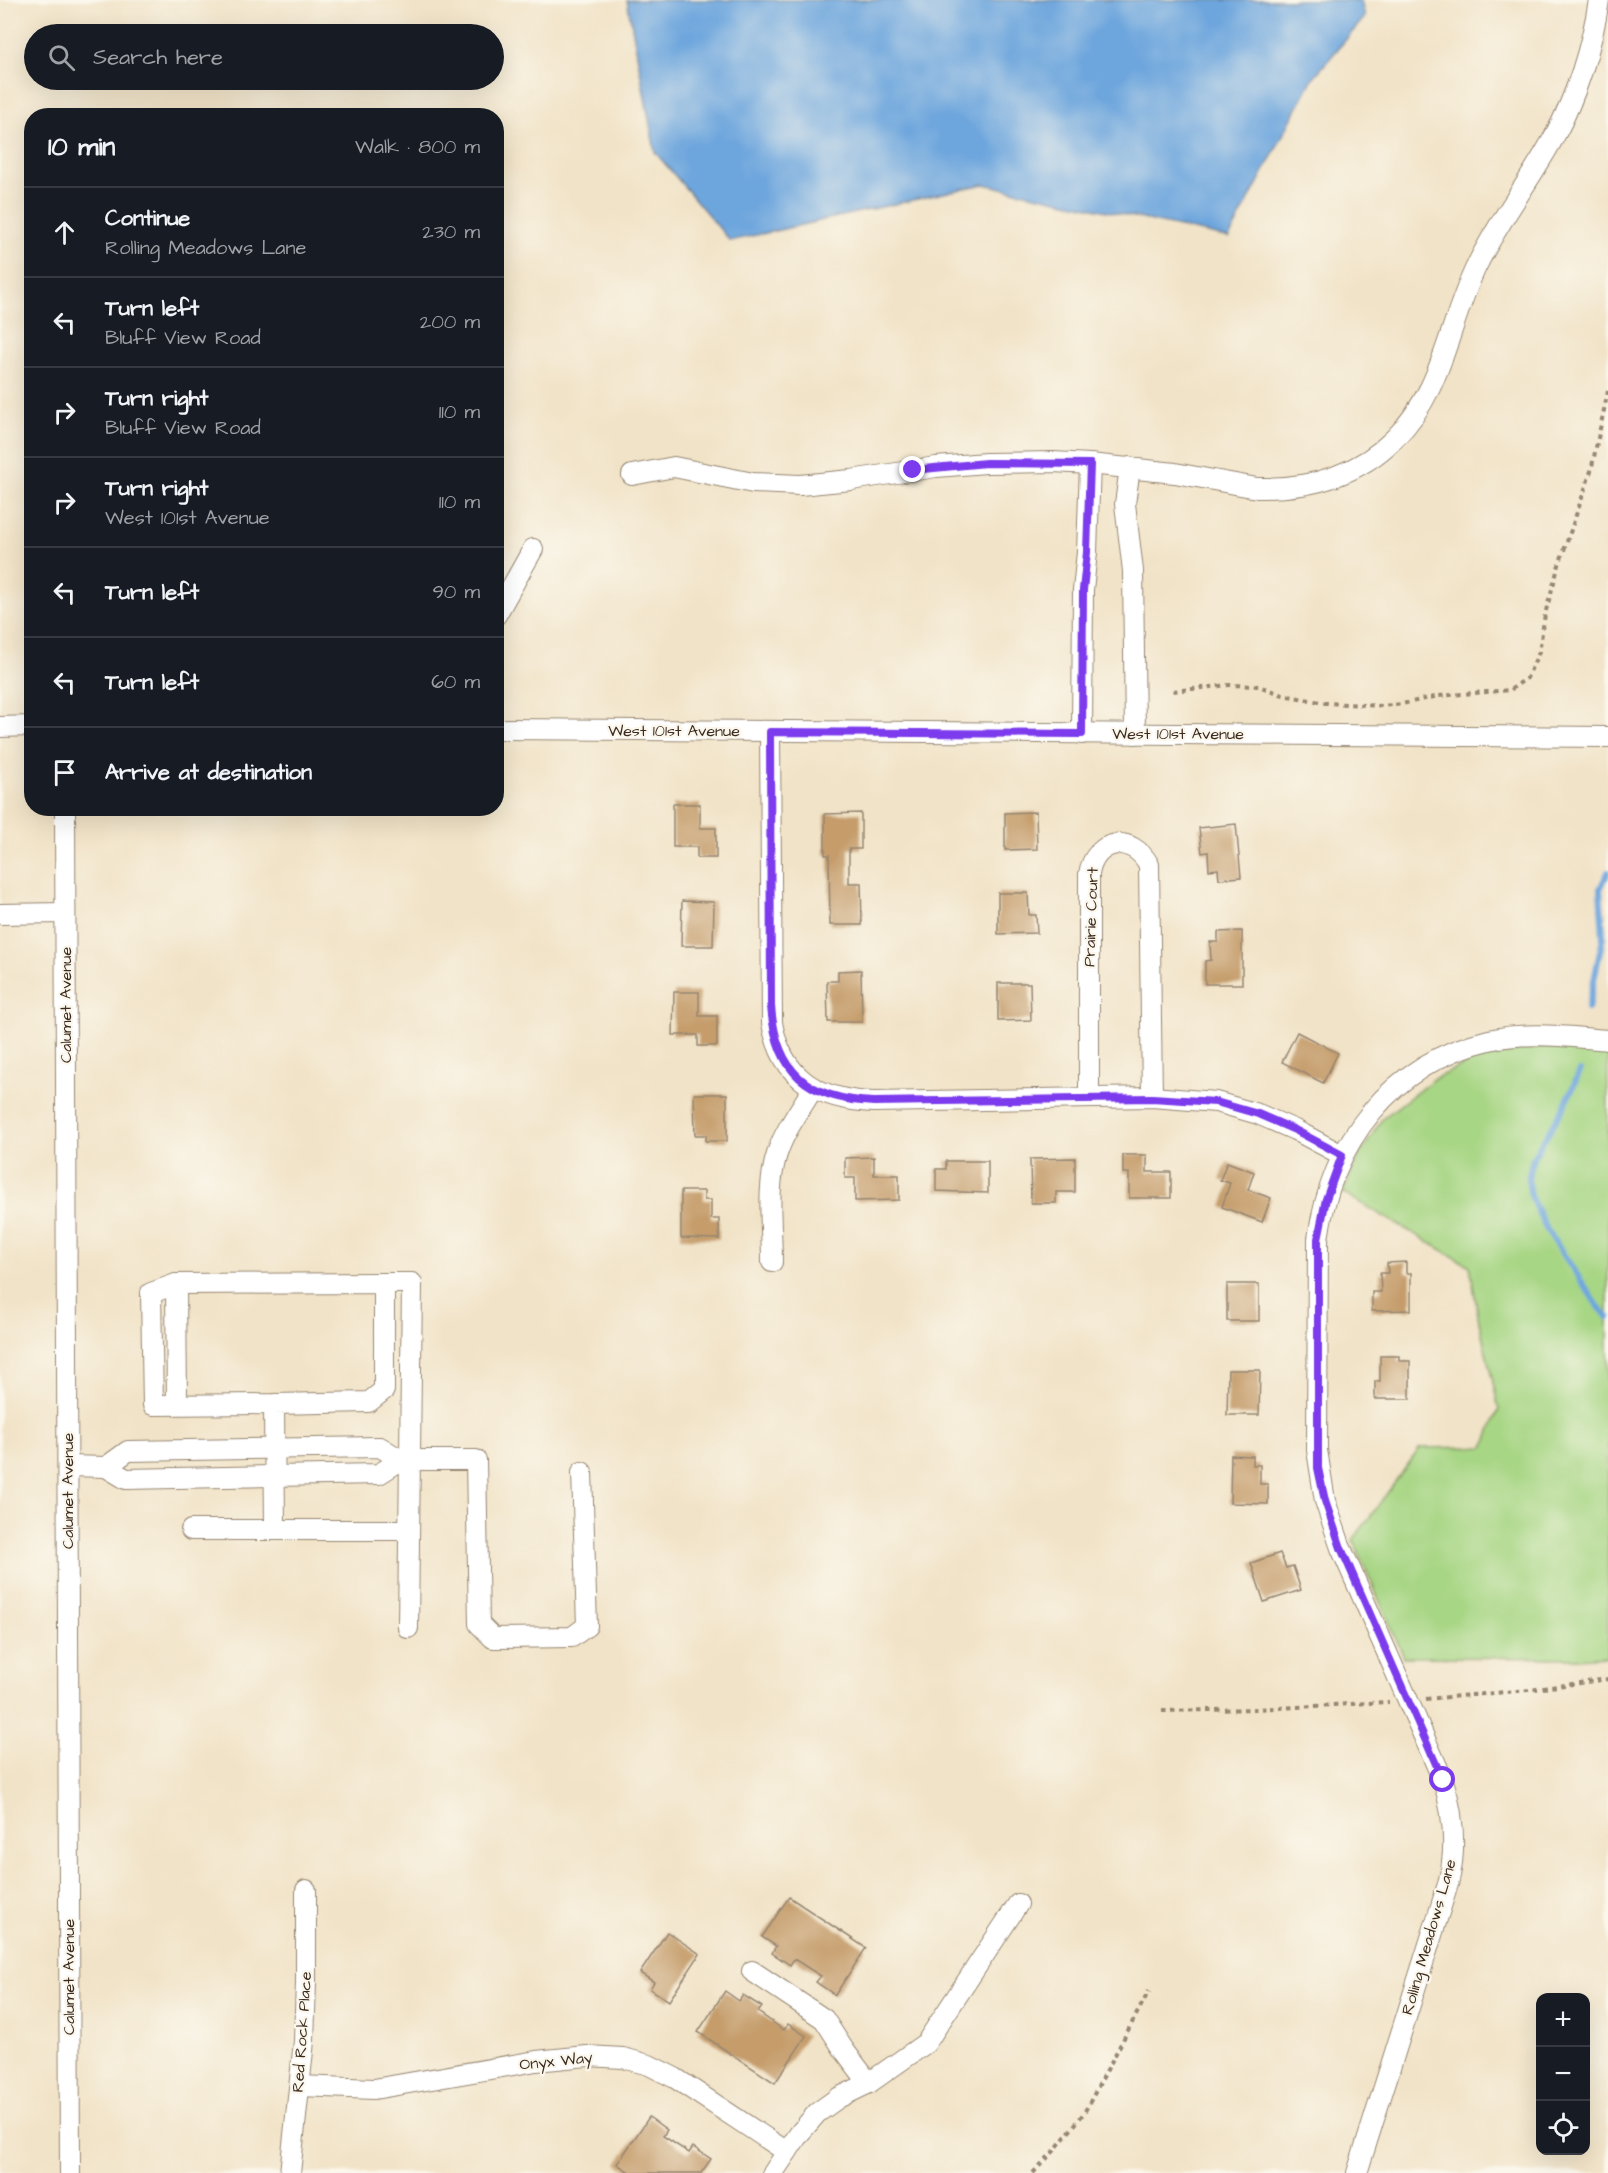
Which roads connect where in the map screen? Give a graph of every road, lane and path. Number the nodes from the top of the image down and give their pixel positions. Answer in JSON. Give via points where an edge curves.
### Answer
{"nodes":[{"id":1,"x":1599,"y":0,"type":"edge"},
{"id":2,"x":1608,"y":391,"type":"edge"},
{"id":3,"x":1090,"y":464,"type":"junction"},
{"id":4,"x":1130,"y":467,"type":"junction"},
{"id":5,"x":632,"y":475,"type":"dead end"},
{"id":6,"x":533,"y":549,"type":"dead end"},
{"id":7,"x":504,"y":601,"type":"edge"},
{"id":8,"x":1173,"y":691,"type":"dead end"},
{"id":9,"x":24,"y":726,"type":"edge"},
{"id":10,"x":0,"y":727,"type":"edge"},
{"id":11,"x":504,"y":729,"type":"edge"},
{"id":12,"x":770,"y":732,"type":"junction"},
{"id":13,"x":1082,"y":734,"type":"junction"},
{"id":14,"x":1136,"y":734,"type":"junction"},
{"id":15,"x":1608,"y":737,"type":"edge"},
{"id":16,"x":65,"y":816,"type":"edge"},
{"id":17,"x":66,"y":913,"type":"junction"},
{"id":18,"x":0,"y":914,"type":"edge"},
{"id":19,"x":1608,"y":1040,"type":"edge"},
{"id":20,"x":813,"y":1089,"type":"junction"},
{"id":21,"x":1089,"y":1098,"type":"junction"},
{"id":22,"x":1152,"y":1098,"type":"junction"},
{"id":23,"x":1342,"y":1155,"type":"junction"},
{"id":24,"x":772,"y":1262,"type":"dead end"},
{"id":25,"x":384,"y":1283,"type":"junction"},
{"id":26,"x":274,"y":1404,"type":"junction"},
{"id":27,"x":274,"y":1449,"type":"junction"},
{"id":28,"x":405,"y":1460,"type":"junction"},
{"id":29,"x":68,"y":1466,"type":"junction"},
{"id":30,"x":106,"y":1467,"type":"junction"},
{"id":31,"x":582,"y":1472,"type":"dead end"},
{"id":32,"x":275,"y":1476,"type":"junction"},
{"id":33,"x":191,"y":1530,"type":"dead end"},
{"id":34,"x":275,"y":1530,"type":"junction"},
{"id":35,"x":409,"y":1530,"type":"junction"},
{"id":36,"x":408,"y":1628,"type":"dead end"},
{"id":37,"x":306,"y":1890,"type":"dead end"},
{"id":38,"x":1018,"y":1904,"type":"dead end"},
{"id":39,"x":752,"y":1971,"type":"dead end"},
{"id":40,"x":1149,"y":1991,"type":"dead end"},
{"id":41,"x":869,"y":2083,"type":"junction"},
{"id":42,"x":300,"y":2086,"type":"junction"},
{"id":43,"x":787,"y":2152,"type":"junction"},
{"id":44,"x":70,"y":2173,"type":"edge"},
{"id":45,"x":290,"y":2173,"type":"edge"},
{"id":46,"x":773,"y":2173,"type":"edge"},
{"id":47,"x":1033,"y":2173,"type":"edge"},
{"id":48,"x":1357,"y":2173,"type":"edge"}],
"edges":[{"from":1,"to":4,"type":"street","via":[[1564,118],[1476,266],[1430,392],[1414,417],[1384,449],[1330,479],[1299,487],[1257,488]]},
{"from":2,"to":8,"type":"path","via":[[1591,471],[1558,568],[1539,652],[1527,678],[1510,690],[1382,706],[1326,703],[1259,686]]},
{"from":3,"to":4,"type":"street"},
{"from":3,"to":5,"type":"street","via":[[977,464],[801,485],[753,483],[674,467]]},
{"from":3,"to":13,"type":"street","via":[[1083,590]]},
{"from":4,"to":14,"type":"street","via":[[1125,504],[1133,571]]},
{"from":6,"to":7,"type":"street"},
{"from":9,"to":10,"type":"street"},
{"from":11,"to":12,"type":"street","name":"West 101st Avenue"},
{"from":12,"to":13,"type":"street","name":"West 101st Avenue"},
{"from":12,"to":20,"type":"street","via":[[772,1023],[784,1059],[798,1078]]},
{"from":13,"to":14,"type":"street","name":"West 101st Avenue"},
{"from":14,"to":15,"type":"street","name":"West 101st Avenue"},
{"from":16,"to":17,"type":"street","name":"Calumet Avenue"},
{"from":17,"to":18,"type":"street"},
{"from":17,"to":29,"type":"street","name":"Calumet Avenue"},
{"from":19,"to":23,"type":"street","name":"Rolling Meadows Lane","via":[[1516,1036],[1471,1045],[1399,1084],[1352,1136]]},
{"from":20,"to":21,"type":"street","via":[[865,1102]]},
{"from":20,"to":24,"type":"street","via":[[784,1139],[773,1169]]},
{"from":21,"to":22,"type":"street"},
{"from":21,"to":22,"type":"street","name":"Prairie Court","via":[[1089,873],[1095,855],[1119,843],[1137,849],[1149,864]]},
{"from":22,"to":23,"type":"street","via":[[1239,1107]]},
{"from":23,"to":48,"type":"street","name":"Rolling Meadows Lane","via":[[1326,1199],[1318,1239],[1318,1468],[1341,1548],[1443,1780],[1454,1840],[1448,1884]]},
{"from":25,"to":26,"type":"street","via":[[384,1390],[369,1402]]},
{"from":25,"to":26,"type":"street","via":[[176,1284],[151,1293],[153,1405]]},
{"from":25,"to":28,"type":"street","via":[[412,1282]]},
{"from":26,"to":27,"type":"street"},
{"from":27,"to":28,"type":"street","via":[[380,1447]]},
{"from":27,"to":30,"type":"street","via":[[128,1452]]},
{"from":27,"to":32,"type":"street"},
{"from":28,"to":31,"type":"street","via":[[476,1460],[479,1624],[493,1638],[572,1638],[587,1626]]},
{"from":28,"to":32,"type":"street","via":[[379,1474]]},
{"from":28,"to":35,"type":"street"},
{"from":29,"to":30,"type":"street"},
{"from":29,"to":44,"type":"street","name":"Calumet Avenue"},
{"from":30,"to":32,"type":"street","via":[[126,1479]]},
{"from":32,"to":34,"type":"street"},
{"from":33,"to":34,"type":"street"},
{"from":34,"to":35,"type":"street"},
{"from":35,"to":36,"type":"street"},
{"from":37,"to":42,"type":"street","name":"Red Rock Place","via":[[306,2011]]},
{"from":38,"to":41,"type":"street","via":[[926,2043]]},
{"from":39,"to":41,"type":"street","via":[[824,2019]]},
{"from":40,"to":47,"type":"path","via":[[1084,2113]]},
{"from":41,"to":43,"type":"street","via":[[817,2113]]},
{"from":42,"to":43,"type":"street","name":"Onyx Way","via":[[374,2089],[536,2061],[587,2056],[623,2058],[675,2078]]},
{"from":42,"to":45,"type":"street","name":"Red Rock Place"},
{"from":43,"to":46,"type":"street"}]}
